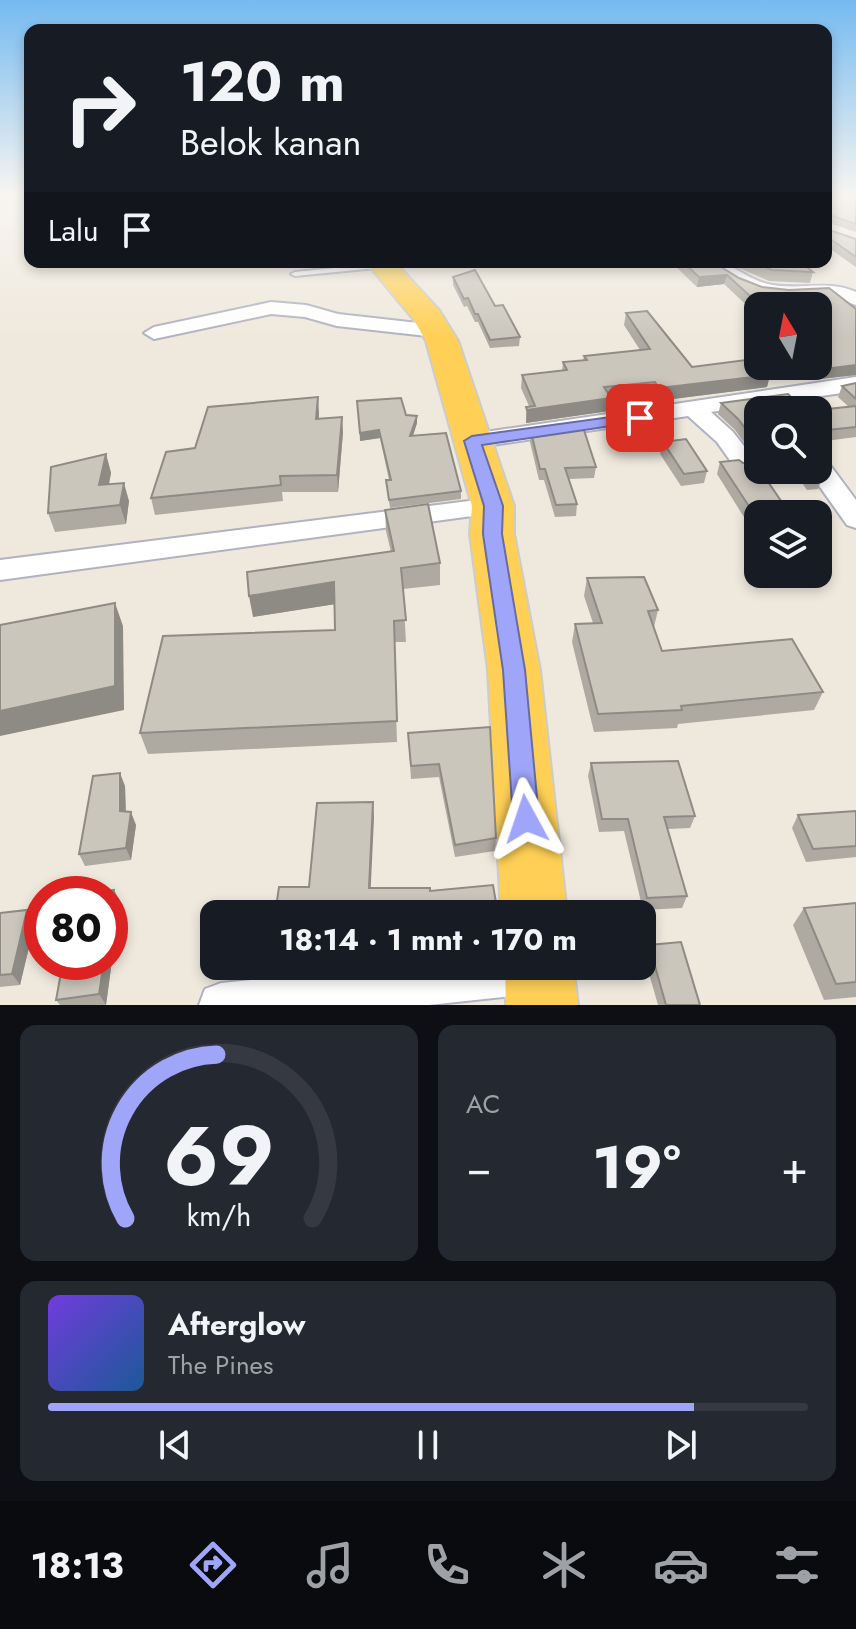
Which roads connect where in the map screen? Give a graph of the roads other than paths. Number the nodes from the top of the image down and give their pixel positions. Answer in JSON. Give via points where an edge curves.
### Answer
{"nodes":[{"id":1,"x":347,"y":268,"type":"edge"},
{"id":2,"x":385,"y":268,"type":"edge"},
{"id":3,"x":723,"y":268,"type":"edge"},
{"id":4,"x":295,"y":274,"type":"dead end"},
{"id":5,"x":856,"y":299,"type":"edge"},
{"id":6,"x":436,"y":331,"type":"junction"},
{"id":7,"x":154,"y":333,"type":"dead end"},
{"id":8,"x":856,"y":384,"type":"edge"},
{"id":9,"x":806,"y":396,"type":"edge"},
{"id":10,"x":744,"y":407,"type":"edge"},
{"id":11,"x":695,"y":410,"type":"junction"},
{"id":12,"x":472,"y":441,"type":"junction"},
{"id":13,"x":744,"y":463,"type":"edge"},
{"id":14,"x":831,"y":484,"type":"edge"},
{"id":15,"x":493,"y":506,"type":"junction"},
{"id":16,"x":856,"y":519,"type":"edge"},
{"id":17,"x":0,"y":570,"type":"edge"},
{"id":18,"x":534,"y":900,"type":"edge"},
{"id":19,"x":415,"y":980,"type":"edge"},
{"id":20,"x":222,"y":1005,"type":"edge"}],
"edges":[{"from":1,"to":4,"type":"lane"},
{"from":2,"to":6,"type":"highway"},
{"from":3,"to":5,"type":"street","via":[[762,289],[823,287]]},
{"from":6,"to":7,"type":"street","via":[[271,308]]},
{"from":6,"to":12,"type":"highway","via":[[454,373]]},
{"from":8,"to":9,"type":"street"},
{"from":10,"to":11,"type":"street"},
{"from":11,"to":12,"type":"street"},
{"from":11,"to":13,"type":"street"},
{"from":12,"to":15,"type":"highway"},
{"from":14,"to":16,"type":"street"},
{"from":15,"to":17,"type":"street"},
{"from":15,"to":18,"type":"highway","via":[[492,534],[514,670]]},
{"from":19,"to":20,"type":"street"}]}
